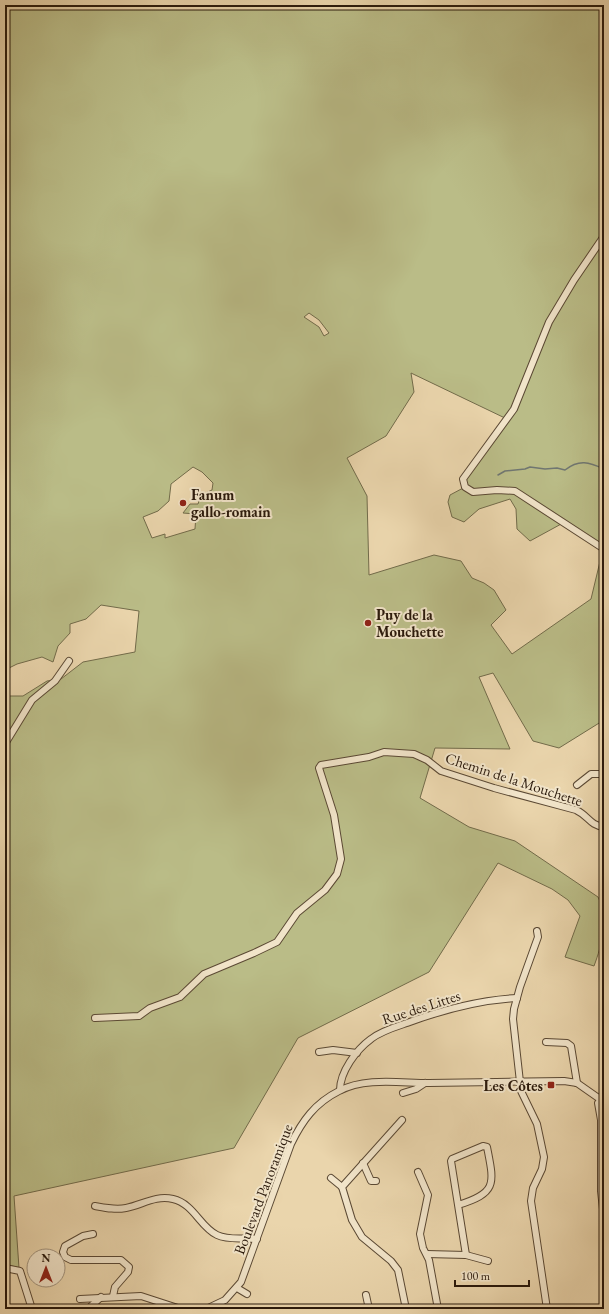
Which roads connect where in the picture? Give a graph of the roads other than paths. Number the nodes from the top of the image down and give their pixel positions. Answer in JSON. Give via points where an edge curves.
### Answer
{"nodes":[{"id":1,"x":604,"y":236,"type":"edge"},
{"id":2,"x":604,"y":549,"type":"edge"},
{"id":3,"x":69,"y":661,"type":"dead end"},
{"id":4,"x":5,"y":744,"type":"edge"},
{"id":5,"x":604,"y":774,"type":"edge"},
{"id":6,"x":577,"y":785,"type":"dead end"},
{"id":7,"x":604,"y":827,"type":"edge"},
{"id":8,"x":538,"y":931,"type":"dead end"},
{"id":9,"x":517,"y":998,"type":"junction"},
{"id":10,"x":95,"y":1018,"type":"dead end"},
{"id":11,"x":546,"y":1042,"type":"dead end"},
{"id":12,"x":319,"y":1052,"type":"dead end"},
{"id":13,"x":357,"y":1052,"type":"junction"},
{"id":14,"x":520,"y":1082,"type":"junction"},
{"id":15,"x":425,"y":1083,"type":"junction"},
{"id":16,"x":577,"y":1083,"type":"junction"},
{"id":17,"x":340,"y":1090,"type":"junction"},
{"id":18,"x":403,"y":1093,"type":"dead end"},
{"id":19,"x":602,"y":1102,"type":"edge"},
{"id":20,"x":604,"y":1112,"type":"edge"},
{"id":21,"x":402,"y":1120,"type":"dead end"},
{"id":22,"x":602,"y":1120,"type":"junction"},
{"id":23,"x":364,"y":1163,"type":"junction"},
{"id":24,"x":418,"y":1172,"type":"dead end"},
{"id":25,"x":331,"y":1178,"type":"dead end"},
{"id":26,"x":376,"y":1181,"type":"dead end"},
{"id":27,"x":342,"y":1187,"type":"junction"},
{"id":28,"x":458,"y":1205,"type":"junction"},
{"id":29,"x":95,"y":1206,"type":"dead end"},
{"id":30,"x":604,"y":1218,"type":"edge"},
{"id":31,"x":93,"y":1234,"type":"dead end"},
{"id":32,"x":257,"y":1239,"type":"junction"},
{"id":33,"x":427,"y":1254,"type":"junction"},
{"id":34,"x":466,"y":1255,"type":"junction"},
{"id":35,"x":488,"y":1261,"type":"dead end"},
{"id":36,"x":5,"y":1268,"type":"edge"},
{"id":37,"x":237,"y":1288,"type":"junction"},
{"id":38,"x":247,"y":1294,"type":"dead end"},
{"id":39,"x":366,"y":1295,"type":"dead end"},
{"id":40,"x":113,"y":1296,"type":"junction"},
{"id":41,"x":101,"y":1297,"type":"junction"},
{"id":42,"x":80,"y":1299,"type":"dead end"},
{"id":43,"x":32,"y":1309,"type":"edge"},
{"id":44,"x":88,"y":1309,"type":"edge"},
{"id":45,"x":181,"y":1309,"type":"edge"},
{"id":46,"x":206,"y":1309,"type":"edge"},
{"id":47,"x":369,"y":1309,"type":"edge"},
{"id":48,"x":406,"y":1309,"type":"edge"},
{"id":49,"x":438,"y":1309,"type":"edge"},
{"id":50,"x":547,"y":1309,"type":"edge"}],
"edges":[{"from":1,"to":2,"type":"street","via":[[549,322],[514,410],[463,479],[465,487],[473,492],[515,491]]},
{"from":3,"to":4,"type":"street","via":[[55,681],[32,700]]},
{"from":5,"to":6,"type":"street","via":[[591,774]]},
{"from":7,"to":10,"type":"street","name":"Chemin de la Mouchette","via":[[593,825],[576,810],[441,771],[414,754],[384,752],[320,765],[334,815],[342,859],[337,874],[325,890],[297,913],[277,942],[204,974],[180,997],[150,1008],[139,1016]]},
{"from":8,"to":9,"type":"street"},
{"from":9,"to":13,"type":"street","name":"Rue des Littes","via":[[452,1007],[389,1029],[370,1039]]},
{"from":9,"to":14,"type":"street","via":[[513,1029]]},
{"from":11,"to":16,"type":"street","via":[[567,1043],[571,1046]]},
{"from":12,"to":13,"type":"street"},
{"from":13,"to":17,"type":"street","name":"Rue des Littes","via":[[340,1082]]},
{"from":14,"to":15,"type":"street","name":"Boulevard Panoramique"},
{"from":14,"to":16,"type":"street","name":"Boulevard Panoramique"},
{"from":14,"to":50,"type":"street","via":[[537,1124],[544,1157],[531,1201]]},
{"from":15,"to":17,"type":"street","name":"Boulevard Panoramique","via":[[376,1082]]},
{"from":15,"to":18,"type":"street"},
{"from":16,"to":19,"type":"street"},
{"from":17,"to":32,"type":"street","name":"Boulevard Panoramique","via":[[318,1105],[299,1128]]},
{"from":19,"to":22,"type":"street"},
{"from":20,"to":22,"type":"street"},
{"from":21,"to":23,"type":"street"},
{"from":22,"to":30,"type":"street","via":[[601,1191]]},
{"from":23,"to":26,"type":"street","via":[[371,1181]]},
{"from":23,"to":27,"type":"street"},
{"from":24,"to":33,"type":"street","via":[[428,1195],[420,1234]]},
{"from":25,"to":27,"type":"street"},
{"from":27,"to":48,"type":"street","via":[[352,1220],[362,1237],[398,1270]]},
{"from":28,"to":28,"type":"street","via":[[451,1161],[483,1146],[487,1147],[492,1185],[488,1191]]},
{"from":28,"to":34,"type":"street"},
{"from":29,"to":32,"type":"street","via":[[116,1209],[154,1199],[174,1199],[189,1207],[216,1234],[230,1238]]},
{"from":31,"to":40,"type":"street","via":[[83,1236],[65,1246],[63,1252],[65,1257],[71,1260],[121,1260],[126,1263],[128,1272],[115,1287]]},
{"from":32,"to":37,"type":"street","name":"Boulevard Panoramique"},
{"from":33,"to":34,"type":"street"},
{"from":33,"to":49,"type":"street"},
{"from":34,"to":35,"type":"street"},
{"from":36,"to":43,"type":"street","via":[[20,1272]]},
{"from":37,"to":38,"type":"street"},
{"from":37,"to":46,"type":"street","name":"Boulevard Panoramique","via":[[225,1300]]},
{"from":39,"to":47,"type":"street"},
{"from":40,"to":41,"type":"street"},
{"from":40,"to":45,"type":"street","via":[[148,1297]]},
{"from":41,"to":42,"type":"street"},
{"from":41,"to":44,"type":"street"}]}
